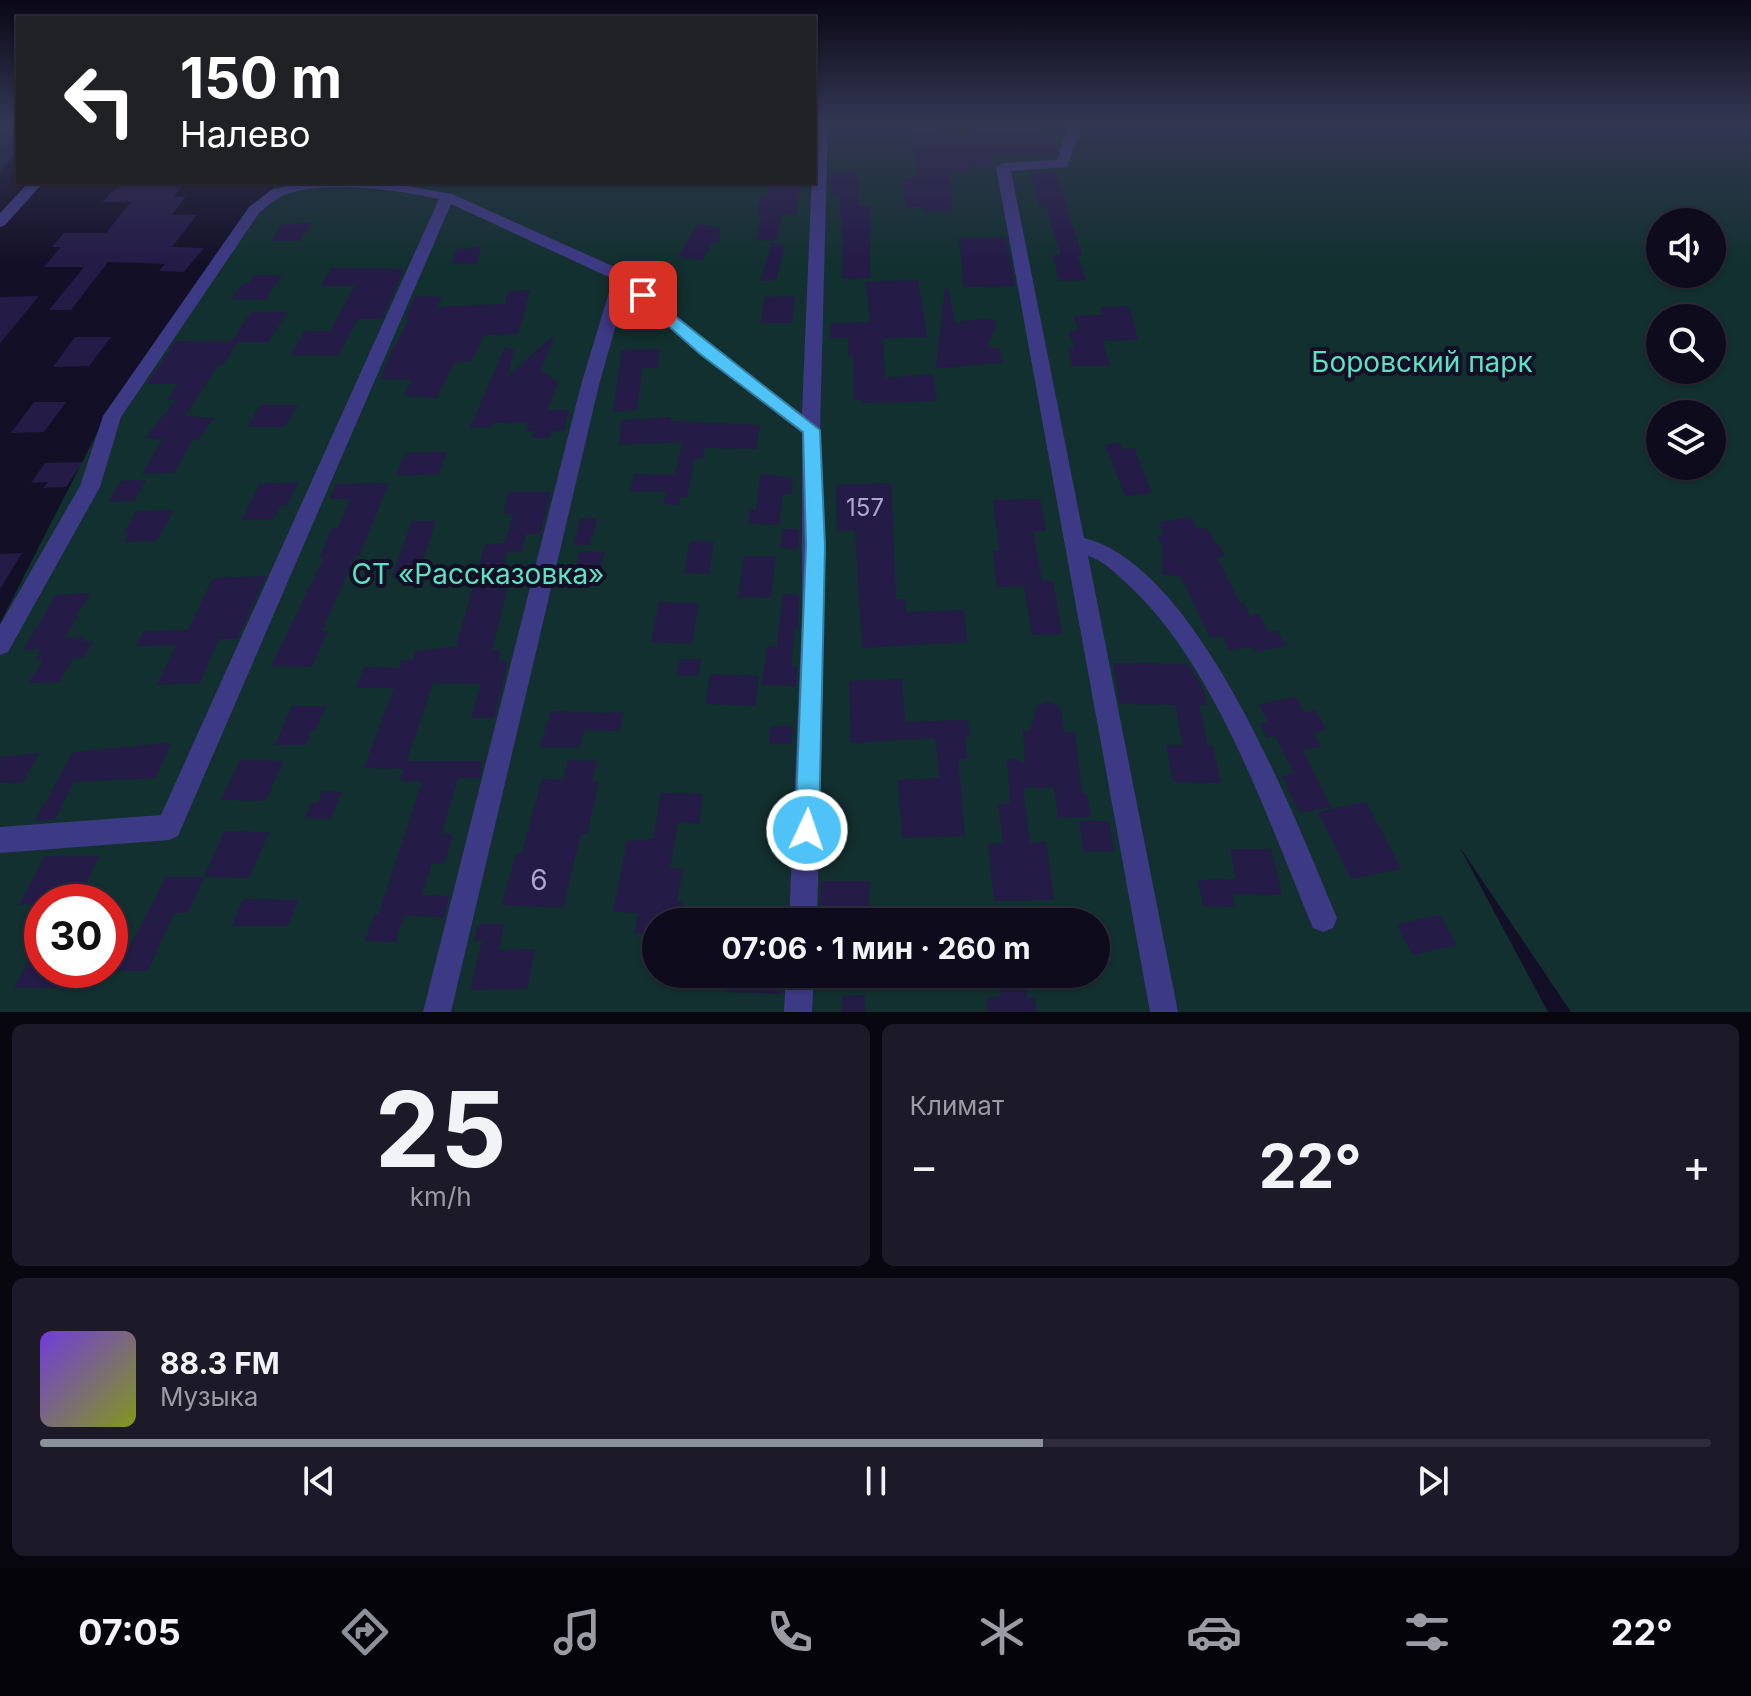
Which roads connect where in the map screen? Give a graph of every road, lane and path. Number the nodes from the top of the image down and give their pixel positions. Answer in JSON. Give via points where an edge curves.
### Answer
{"nodes":[{"id":1,"x":819,"y":170,"type":"edge"},
{"id":2,"x":1004,"y":170,"type":"edge"},
{"id":3,"x":35,"y":184,"type":"edge"},
{"id":4,"x":369,"y":185,"type":"edge"},
{"id":5,"x":447,"y":197,"type":"junction"},
{"id":6,"x":0,"y":222,"type":"edge"},
{"id":7,"x":622,"y":277,"type":"junction"},
{"id":8,"x":811,"y":430,"type":"junction"},
{"id":9,"x":1077,"y":545,"type":"junction"},
{"id":10,"x":0,"y":645,"type":"edge"},
{"id":11,"x":0,"y":840,"type":"edge"},
{"id":12,"x":804,"y":908,"type":"edge"},
{"id":13,"x":1323,"y":918,"type":"dead end"},
{"id":14,"x":799,"y":988,"type":"edge"},
{"id":15,"x":437,"y":1012,"type":"edge"},
{"id":16,"x":798,"y":1012,"type":"edge"},
{"id":17,"x":1164,"y":1012,"type":"edge"}],
"edges":[{"from":1,"to":8,"type":"street"},
{"from":2,"to":9,"type":"street"},
{"from":3,"to":6,"type":"street"},
{"from":4,"to":5,"type":"street"},
{"from":4,"to":10,"type":"street","via":[[295,188],[271,196],[254,210],[112,416],[90,487]]},
{"from":5,"to":7,"type":"street"},
{"from":5,"to":11,"type":"street","via":[[169,827]]},
{"from":7,"to":8,"type":"street"},
{"from":7,"to":15,"type":"street","via":[[590,385]]},
{"from":8,"to":12,"type":"street","via":[[813,707]]},
{"from":9,"to":13,"type":"street","via":[[1110,555],[1157,598],[1222,693]]},
{"from":9,"to":17,"type":"street"},
{"from":14,"to":16,"type":"street"}]}
